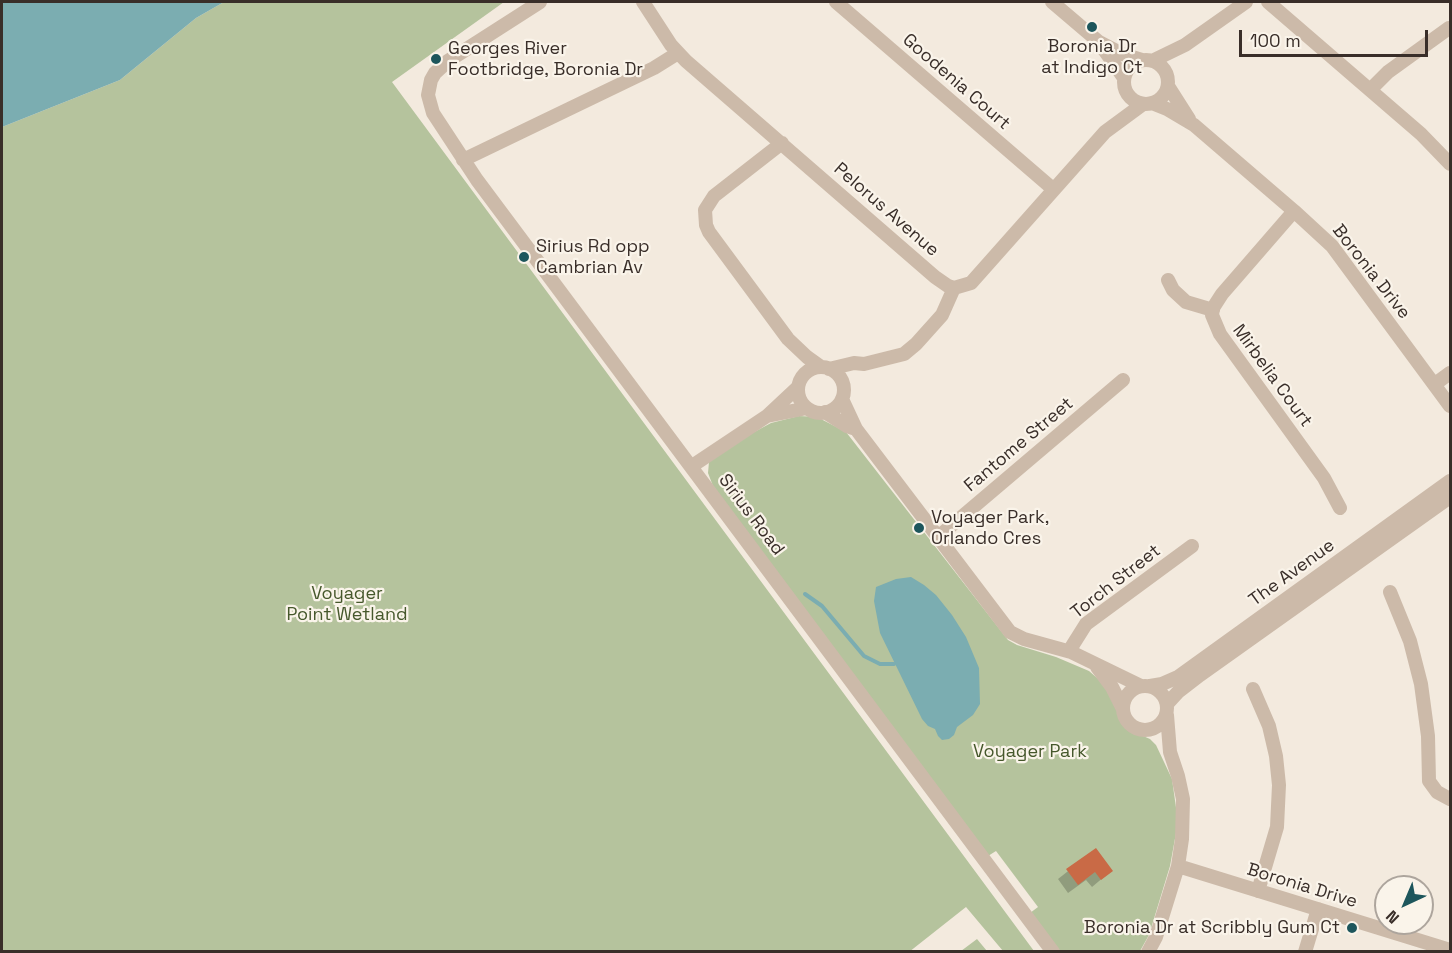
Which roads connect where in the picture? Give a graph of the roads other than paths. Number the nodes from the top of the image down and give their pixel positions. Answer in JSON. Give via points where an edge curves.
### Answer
{"nodes":[{"id":1,"x":540,"y":2,"type":"edge"},
{"id":2,"x":642,"y":2,"type":"edge"},
{"id":3,"x":836,"y":2,"type":"edge"},
{"id":4,"x":1052,"y":2,"type":"edge"},
{"id":5,"x":1246,"y":2,"type":"edge"},
{"id":6,"x":1268,"y":2,"type":"edge"},
{"id":7,"x":1449,"y":28,"type":"dead end"},
{"id":8,"x":1099,"y":42,"type":"junction"},
{"id":9,"x":1185,"y":45,"type":"junction"},
{"id":10,"x":678,"y":53,"type":"junction"},
{"id":11,"x":1147,"y":61,"type":"junction"},
{"id":12,"x":1167,"y":81,"type":"junction"},
{"id":13,"x":1125,"y":84,"type":"junction"},
{"id":14,"x":1370,"y":90,"type":"junction"},
{"id":15,"x":1147,"y":104,"type":"junction"},
{"id":16,"x":1194,"y":125,"type":"junction"},
{"id":17,"x":1105,"y":132,"type":"junction"},
{"id":18,"x":782,"y":143,"type":"junction"},
{"id":19,"x":463,"y":160,"type":"junction"},
{"id":20,"x":1450,"y":164,"type":"edge"},
{"id":21,"x":1053,"y":189,"type":"junction"},
{"id":22,"x":1294,"y":211,"type":"junction"},
{"id":23,"x":1168,"y":280,"type":"dead end"},
{"id":24,"x":954,"y":288,"type":"junction"},
{"id":25,"x":1213,"y":310,"type":"junction"},
{"id":26,"x":788,"y":339,"type":"junction"},
{"id":27,"x":864,"y":364,"type":"junction"},
{"id":28,"x":825,"y":368,"type":"junction"},
{"id":29,"x":1450,"y":373,"type":"edge"},
{"id":30,"x":1124,"y":380,"type":"dead end"},
{"id":31,"x":800,"y":382,"type":"junction"},
{"id":32,"x":1435,"y":384,"type":"junction"},
{"id":33,"x":842,"y":392,"type":"junction"},
{"id":34,"x":1450,"y":406,"type":"edge"},
{"id":35,"x":807,"y":408,"type":"junction"},
{"id":36,"x":825,"y":412,"type":"junction"},
{"id":37,"x":767,"y":416,"type":"junction"},
{"id":38,"x":856,"y":429,"type":"junction"},
{"id":39,"x":692,"y":466,"type":"junction"},
{"id":40,"x":1450,"y":481,"type":"edge"},
{"id":41,"x":1450,"y":497,"type":"edge"},
{"id":42,"x":1340,"y":508,"type":"dead end"},
{"id":43,"x":938,"y":537,"type":"junction"},
{"id":44,"x":1192,"y":546,"type":"dead end"},
{"id":45,"x":1390,"y":592,"type":"dead end"},
{"id":46,"x":1069,"y":651,"type":"junction"},
{"id":47,"x":1094,"y":663,"type":"junction"},
{"id":48,"x":1146,"y":686,"type":"junction"},
{"id":49,"x":1253,"y":689,"type":"dead end"},
{"id":50,"x":1167,"y":709,"type":"junction"},
{"id":51,"x":1123,"y":710,"type":"junction"},
{"id":52,"x":1146,"y":731,"type":"junction"},
{"id":53,"x":1170,"y":752,"type":"junction"},
{"id":54,"x":1450,"y":799,"type":"edge"},
{"id":55,"x":1178,"y":866,"type":"junction"},
{"id":56,"x":1258,"y":891,"type":"junction"},
{"id":57,"x":1318,"y":909,"type":"junction"},
{"id":58,"x":1448,"y":950,"type":"edge"},
{"id":59,"x":1053,"y":951,"type":"edge"},
{"id":60,"x":1148,"y":951,"type":"edge"},
{"id":61,"x":1305,"y":951,"type":"edge"}],
"edges":[{"from":1,"to":19,"type":"street","name":"Sirius Road","via":[[441,67],[431,80],[428,95],[433,113]]},
{"from":2,"to":10,"type":"street","name":"Pelorus Avenue"},
{"from":3,"to":21,"type":"street","name":"Goodenia Court"},
{"from":4,"to":8,"type":"street"},
{"from":5,"to":9,"type":"street"},
{"from":6,"to":14,"type":"street"},
{"from":7,"to":14,"type":"street","via":[[1388,72]]},
{"from":8,"to":11,"type":"street"},
{"from":8,"to":13,"type":"street"},
{"from":9,"to":11,"type":"street"},
{"from":9,"to":12,"type":"street","via":[[1174,60]]},
{"from":10,"to":18,"type":"street","name":"Pelorus Avenue"},
{"from":10,"to":19,"type":"street"},
{"from":11,"to":12,"type":"street","via":[[1162,67]]},
{"from":11,"to":13,"type":"street","via":[[1129,68]]},
{"from":12,"to":15,"type":"street","via":[[1164,96]]},
{"from":12,"to":16,"type":"street","name":"Boronia Drive"},
{"from":13,"to":15,"type":"street","via":[[1134,100]]},
{"from":13,"to":17,"type":"street","via":[[1118,111]]},
{"from":14,"to":20,"type":"street"},
{"from":15,"to":16,"type":"street","name":"Boronia Drive","via":[[1167,109]]},
{"from":15,"to":17,"type":"street"},
{"from":16,"to":22,"type":"street","name":"Boronia Drive"},
{"from":17,"to":21,"type":"street"},
{"from":18,"to":24,"type":"street","name":"Pelorus Avenue","via":[[935,277]]},
{"from":18,"to":26,"type":"street","via":[[714,196],[705,210],[705,218],[709,232]]},
{"from":19,"to":39,"type":"street","name":"Sirius Road"},
{"from":21,"to":24,"type":"street","via":[[971,283]]},
{"from":22,"to":25,"type":"street","via":[[1222,294]]},
{"from":22,"to":32,"type":"street","name":"Boronia Drive","via":[[1339,255]]},
{"from":23,"to":25,"type":"street","via":[[1185,302]]},
{"from":24,"to":27,"type":"street","via":[[942,315],[910,349]]},
{"from":25,"to":42,"type":"street","name":"Mirbelia Court","via":[[1213,321],[1220,334],[1324,478]]},
{"from":26,"to":28,"type":"street"},
{"from":26,"to":31,"type":"street","via":[[798,362]]},
{"from":27,"to":28,"type":"street"},
{"from":27,"to":33,"type":"street"},
{"from":28,"to":31,"type":"street","via":[[811,369]]},
{"from":28,"to":33,"type":"street","via":[[838,375]]},
{"from":29,"to":32,"type":"street"},
{"from":30,"to":43,"type":"street","name":"Fantome Street"},
{"from":31,"to":35,"type":"street","via":[[801,400]]},
{"from":31,"to":37,"type":"street"},
{"from":32,"to":34,"type":"street","name":"Boronia Drive"},
{"from":33,"to":36,"type":"street","via":[[836,407]]},
{"from":33,"to":38,"type":"street"},
{"from":35,"to":36,"type":"street"},
{"from":35,"to":37,"type":"street"},
{"from":36,"to":38,"type":"street"},
{"from":37,"to":39,"type":"street"},
{"from":38,"to":43,"type":"street"},
{"from":39,"to":59,"type":"street","name":"Sirius Road"},
{"from":40,"to":48,"type":"street","name":"The Avenue","via":[[1190,669],[1171,681]]},
{"from":41,"to":50,"type":"street","name":"The Avenue","via":[[1192,681],[1178,692]]},
{"from":43,"to":46,"type":"street","via":[[1010,632]]},
{"from":44,"to":46,"type":"street","name":"Torch Street","via":[[1086,624]]},
{"from":45,"to":54,"type":"street","via":[[1410,641],[1421,684],[1429,781],[1437,792]]},
{"from":46,"to":47,"type":"street"},
{"from":47,"to":48,"type":"street"},
{"from":47,"to":51,"type":"street"},
{"from":48,"to":50,"type":"street","via":[[1161,692]]},
{"from":48,"to":51,"type":"street","via":[[1128,694]]},
{"from":49,"to":56,"type":"street","via":[[1269,726],[1279,785],[1276,827]]},
{"from":50,"to":52,"type":"street","via":[[1159,726]]},
{"from":50,"to":53,"type":"street"},
{"from":51,"to":52,"type":"street","via":[[1130,725]]},
{"from":52,"to":53,"type":"street"},
{"from":53,"to":55,"type":"street","via":[[1184,810]]},
{"from":55,"to":56,"type":"street","name":"Boronia Drive"},
{"from":55,"to":60,"type":"street"},
{"from":56,"to":57,"type":"street","name":"Boronia Drive"},
{"from":57,"to":58,"type":"street","name":"Boronia Drive"},
{"from":57,"to":61,"type":"street"}]}
